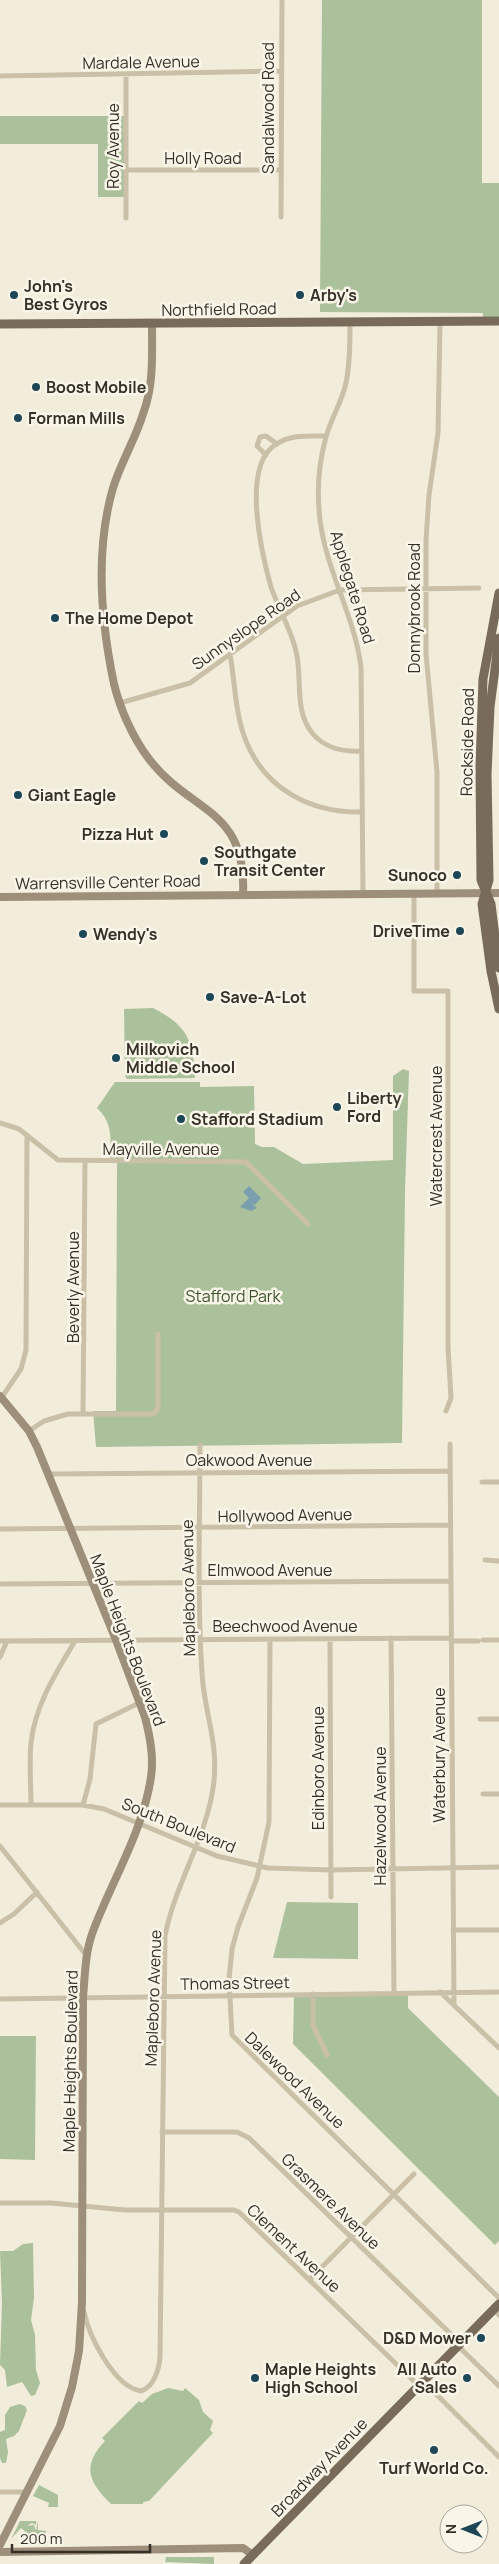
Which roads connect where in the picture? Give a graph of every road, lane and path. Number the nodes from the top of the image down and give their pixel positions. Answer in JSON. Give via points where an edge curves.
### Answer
{"nodes":[{"id":1,"x":282,"y":0,"type":"edge"},
{"id":2,"x":282,"y":71,"type":"junction"},
{"id":3,"x":126,"y":75,"type":"junction"},
{"id":4,"x":0,"y":76,"type":"edge"},
{"id":5,"x":126,"y":170,"type":"junction"},
{"id":6,"x":280,"y":170,"type":"junction"},
{"id":7,"x":281,"y":217,"type":"dead end"},
{"id":8,"x":126,"y":218,"type":"dead end"},
{"id":9,"x":499,"y":321,"type":"edge"},
{"id":10,"x":350,"y":322,"type":"junction"},
{"id":11,"x":440,"y":322,"type":"junction"},
{"id":12,"x":0,"y":324,"type":"edge"},
{"id":13,"x":152,"y":324,"type":"junction"},
{"id":14,"x":326,"y":436,"type":"junction"},
{"id":15,"x":276,"y":444,"type":"junction"},
{"id":16,"x":266,"y":455,"type":"junction"},
{"id":17,"x":479,"y":588,"type":"dead end"},
{"id":18,"x":427,"y":589,"type":"junction"},
{"id":19,"x":340,"y":590,"type":"junction"},
{"id":20,"x":499,"y":594,"type":"edge"},
{"id":21,"x":282,"y":617,"type":"junction"},
{"id":22,"x":496,"y":636,"type":"edge"},
{"id":23,"x":230,"y":654,"type":"junction"},
{"id":24,"x":120,"y":703,"type":"junction"},
{"id":25,"x":361,"y":751,"type":"junction"},
{"id":26,"x":361,"y":812,"type":"junction"},
{"id":27,"x":363,"y":893,"type":"junction"},
{"id":28,"x":414,"y":893,"type":"junction"},
{"id":29,"x":437,"y":893,"type":"junction"},
{"id":30,"x":486,"y":893,"type":"junction"},
{"id":31,"x":499,"y":893,"type":"edge"},
{"id":32,"x":243,"y":895,"type":"junction"},
{"id":33,"x":0,"y":897,"type":"edge"},
{"id":34,"x":499,"y":968,"type":"edge"},
{"id":35,"x":499,"y":1009,"type":"edge"},
{"id":36,"x":0,"y":1123,"type":"edge"},
{"id":37,"x":27,"y":1135,"type":"junction"},
{"id":38,"x":85,"y":1161,"type":"junction"},
{"id":39,"x":308,"y":1224,"type":"dead end"},
{"id":40,"x":158,"y":1334,"type":"dead end"},
{"id":41,"x":1,"y":1397,"type":"edge"},
{"id":42,"x":446,"y":1411,"type":"dead end"},
{"id":43,"x":83,"y":1413,"type":"junction"},
{"id":44,"x":29,"y":1431,"type":"junction"},
{"id":45,"x":450,"y":1444,"type":"dead end"},
{"id":46,"x":200,"y":1446,"type":"dead end"},
{"id":47,"x":450,"y":1471,"type":"junction"},
{"id":48,"x":200,"y":1473,"type":"junction"},
{"id":49,"x":48,"y":1474,"type":"junction"},
{"id":50,"x":482,"y":1482,"type":"dead end"},
{"id":51,"x":499,"y":1482,"type":"edge"},
{"id":52,"x":450,"y":1525,"type":"junction"},
{"id":53,"x":70,"y":1528,"type":"junction"},
{"id":54,"x":200,"y":1528,"type":"junction"},
{"id":55,"x":0,"y":1529,"type":"edge"},
{"id":56,"x":486,"y":1560,"type":"dead end"},
{"id":57,"x":499,"y":1560,"type":"edge"},
{"id":58,"x":450,"y":1581,"type":"junction"},
{"id":59,"x":200,"y":1583,"type":"junction"},
{"id":60,"x":0,"y":1584,"type":"edge"},
{"id":61,"x":93,"y":1584,"type":"junction"},
{"id":62,"x":330,"y":1638,"type":"junction"},
{"id":63,"x":391,"y":1638,"type":"junction"},
{"id":64,"x":116,"y":1640,"type":"junction"},
{"id":65,"x":201,"y":1640,"type":"junction"},
{"id":66,"x":270,"y":1640,"type":"junction"},
{"id":67,"x":451,"y":1640,"type":"junction"},
{"id":68,"x":499,"y":1640,"type":"edge"},
{"id":69,"x":0,"y":1641,"type":"edge"},
{"id":70,"x":7,"y":1641,"type":"junction"},
{"id":71,"x":75,"y":1641,"type":"junction"},
{"id":72,"x":0,"y":1657,"type":"edge"},
{"id":73,"x":139,"y":1703,"type":"junction"},
{"id":74,"x":480,"y":1719,"type":"dead end"},
{"id":75,"x":499,"y":1719,"type":"edge"},
{"id":76,"x":483,"y":1794,"type":"dead end"},
{"id":77,"x":499,"y":1794,"type":"edge"},
{"id":78,"x":0,"y":1805,"type":"edge"},
{"id":79,"x":31,"y":1805,"type":"junction"},
{"id":80,"x":83,"y":1805,"type":"junction"},
{"id":81,"x":139,"y":1822,"type":"junction"},
{"id":82,"x":0,"y":1846,"type":"edge"},
{"id":83,"x":195,"y":1847,"type":"junction"},
{"id":84,"x":260,"y":1867,"type":"junction"},
{"id":85,"x":452,"y":1867,"type":"junction"},
{"id":86,"x":499,"y":1867,"type":"edge"},
{"id":87,"x":392,"y":1868,"type":"junction"},
{"id":88,"x":331,"y":1870,"type":"junction"},
{"id":89,"x":37,"y":1892,"type":"junction"},
{"id":90,"x":331,"y":1897,"type":"dead end"},
{"id":91,"x":0,"y":1923,"type":"edge"},
{"id":92,"x":453,"y":1930,"type":"junction"},
{"id":93,"x":499,"y":1930,"type":"edge"},
{"id":94,"x":86,"y":1954,"type":"junction"},
{"id":95,"x":440,"y":1992,"type":"junction"},
{"id":96,"x":454,"y":1992,"type":"junction"},
{"id":97,"x":499,"y":1992,"type":"edge"},
{"id":98,"x":394,"y":1993,"type":"junction"},
{"id":99,"x":313,"y":1994,"type":"junction"},
{"id":100,"x":163,"y":1996,"type":"junction"},
{"id":101,"x":229,"y":1996,"type":"junction"},
{"id":102,"x":83,"y":1997,"type":"junction"},
{"id":103,"x":0,"y":1999,"type":"edge"},
{"id":104,"x":454,"y":2004,"type":"junction"},
{"id":105,"x":499,"y":2048,"type":"edge"},
{"id":106,"x":327,"y":2055,"type":"dead end"},
{"id":107,"x":162,"y":2132,"type":"junction"},
{"id":108,"x":414,"y":2174,"type":"dead end"},
{"id":109,"x":395,"y":2195,"type":"junction"},
{"id":110,"x":0,"y":2203,"type":"edge"},
{"id":111,"x":82,"y":2206,"type":"junction"},
{"id":112,"x":161,"y":2210,"type":"junction"},
{"id":113,"x":351,"y":2238,"type":"junction"},
{"id":114,"x":310,"y":2279,"type":"junction"},
{"id":115,"x":499,"y":2298,"type":"edge"},
{"id":116,"x":82,"y":2302,"type":"junction"},
{"id":117,"x":497,"y":2310,"type":"edge"},
{"id":118,"x":459,"y":2344,"type":"junction"},
{"id":119,"x":421,"y":2384,"type":"junction"},
{"id":120,"x":499,"y":2386,"type":"edge"},
{"id":121,"x":499,"y":2457,"type":"edge"},
{"id":122,"x":0,"y":2492,"type":"edge"},
{"id":123,"x":28,"y":2492,"type":"junction"},
{"id":124,"x":0,"y":2545,"type":"edge"},
{"id":125,"x":0,"y":2552,"type":"edge"},
{"id":126,"x":253,"y":2555,"type":"junction"},
{"id":127,"x":244,"y":2564,"type":"edge"}],
"edges":[{"from":1,"to":2,"type":"street","name":"Sandalwood Road"},
{"from":2,"to":3,"type":"street","name":"Mardale Avenue"},
{"from":2,"to":6,"type":"street","name":"Sandalwood Road"},
{"from":3,"to":4,"type":"street","name":"Mardale Avenue"},
{"from":3,"to":5,"type":"street","name":"Roy Avenue"},
{"from":5,"to":6,"type":"street","name":"Holly Road"},
{"from":5,"to":8,"type":"street","name":"Roy Avenue"},
{"from":6,"to":7,"type":"street","name":"Sandalwood Road"},
{"from":9,"to":11,"type":"main road","name":"Northfield Road"},
{"from":10,"to":11,"type":"main road","name":"Northfield Road"},
{"from":10,"to":13,"type":"main road","name":"Northfield Road"},
{"from":10,"to":14,"type":"street","name":"Applegate Road","via":[[346,383]]},
{"from":11,"to":18,"type":"street","name":"Donnybrook Road","via":[[438,433],[428,514]]},
{"from":12,"to":13,"type":"main road","name":"Northfield Road"},
{"from":13,"to":24,"type":"street","via":[[152,366],[144,413],[113,488],[104,545],[104,616],[114,685]]},
{"from":14,"to":15,"type":"street","via":[[298,436]]},
{"from":14,"to":19,"type":"street","name":"Applegate Road","via":[[319,482],[319,509],[329,562]]},
{"from":15,"to":16,"type":"street"},
{"from":15,"to":16,"type":"street","via":[[266,436],[260,437],[257,446]]},
{"from":16,"to":21,"type":"street","via":[[257,482],[258,536]]},
{"from":17,"to":18,"type":"street","name":"Sunnyslope Road"},
{"from":18,"to":19,"type":"street","name":"Sunnyslope Road"},
{"from":18,"to":29,"type":"street","name":"Donnybrook Road","via":[[427,679],[437,772]]},
{"from":19,"to":21,"type":"street","name":"Sunnyslope Road","via":[[310,599]]},
{"from":19,"to":25,"type":"street","name":"Applegate Road","via":[[359,648]]},
{"from":20,"to":22,"type":"main road","name":"Rockside Road"},
{"from":21,"to":23,"type":"street","name":"Sunnyslope Road"},
{"from":21,"to":25,"type":"street","via":[[296,648],[300,706],[308,728],[326,745]]},
{"from":22,"to":30,"type":"main road","name":"Rockside Road","via":[[483,679],[480,724],[481,880]]},
{"from":23,"to":24,"type":"street","name":"Sunnyslope Road","via":[[190,683]]},
{"from":23,"to":26,"type":"street","via":[[246,740],[266,774],[286,792],[314,806],[341,812]]},
{"from":24,"to":32,"type":"street","via":[[149,760],[180,789],[212,812],[232,836],[242,866]]},
{"from":25,"to":26,"type":"street","name":"Applegate Road"},
{"from":26,"to":27,"type":"street","name":"Applegate Road"},
{"from":27,"to":28,"type":"street","name":"Warrensville Center Road"},
{"from":27,"to":32,"type":"street","name":"Warrensville Center Road"},
{"from":28,"to":29,"type":"street","name":"Warrensville Center Road"},
{"from":28,"to":42,"type":"street","name":"Watercrest Avenue","via":[[414,991],[448,991],[448,1347],[451,1398]]},
{"from":29,"to":30,"type":"street","name":"Warrensville Center Road"},
{"from":30,"to":31,"type":"street","name":"Warrensville Center Road"},
{"from":30,"to":34,"type":"main road","name":"Rockside Road","via":[[491,904]]},
{"from":30,"to":35,"type":"main road","name":"Rockside Road","via":[[482,904],[484,932]]},
{"from":32,"to":33,"type":"street","name":"Warrensville Center Road"},
{"from":36,"to":37,"type":"street","name":"Mayville Avenue","via":[[12,1125]]},
{"from":37,"to":38,"type":"street","name":"Mayville Avenue","via":[[54,1158]]},
{"from":37,"to":41,"type":"street","via":[[26,1350],[21,1369]]},
{"from":38,"to":39,"type":"street","name":"Mayville Avenue","via":[[246,1162]]},
{"from":38,"to":43,"type":"street","name":"Beverly Avenue"},
{"from":40,"to":43,"type":"street","via":[[157,1411],[154,1414]]},
{"from":41,"to":44,"type":"street","name":"Maple Heights Boulevard"},
{"from":43,"to":44,"type":"street","via":[[58,1416]]},
{"from":44,"to":49,"type":"street","name":"Maple Heights Boulevard"},
{"from":45,"to":47,"type":"street","name":"Waterbury Avenue"},
{"from":46,"to":48,"type":"street","name":"Mapleboro Avenue"},
{"from":47,"to":48,"type":"street","name":"Oakwood Avenue"},
{"from":47,"to":52,"type":"street","name":"Waterbury Avenue"},
{"from":48,"to":49,"type":"street","name":"Oakwood Avenue"},
{"from":48,"to":54,"type":"street","name":"Mapleboro Avenue"},
{"from":49,"to":53,"type":"street","name":"Maple Heights Boulevard"},
{"from":50,"to":51,"type":"street"},
{"from":52,"to":54,"type":"street","name":"Hollywood Avenue"},
{"from":52,"to":58,"type":"street","name":"Waterbury Avenue"},
{"from":53,"to":54,"type":"street","name":"Hollywood Avenue"},
{"from":53,"to":55,"type":"street","name":"Hollywood Avenue"},
{"from":53,"to":61,"type":"street","name":"Maple Heights Boulevard"},
{"from":54,"to":59,"type":"street","name":"Mapleboro Avenue"},
{"from":56,"to":57,"type":"street"},
{"from":58,"to":59,"type":"street","name":"Elmwood Avenue"},
{"from":58,"to":67,"type":"street","name":"Waterbury Avenue"},
{"from":59,"to":61,"type":"street","name":"Elmwood Avenue"},
{"from":59,"to":65,"type":"street","name":"Mapleboro Avenue"},
{"from":60,"to":61,"type":"street","name":"Elmwood Avenue"},
{"from":61,"to":64,"type":"street","name":"Maple Heights Boulevard"},
{"from":62,"to":63,"type":"street","name":"Beechwood Avenue"},
{"from":62,"to":66,"type":"street","name":"Beechwood Avenue"},
{"from":62,"to":88,"type":"street","name":"Edinboro Avenue"},
{"from":63,"to":67,"type":"street","name":"Beechwood Avenue"},
{"from":63,"to":87,"type":"street","name":"Hazelwood Avenue"},
{"from":64,"to":65,"type":"street","name":"Beechwood Avenue"},
{"from":64,"to":71,"type":"street","name":"Beechwood Avenue"},
{"from":64,"to":73,"type":"street","name":"Maple Heights Boulevard"},
{"from":65,"to":66,"type":"street","name":"Beechwood Avenue"},
{"from":65,"to":83,"type":"street","name":"Mapleboro Avenue","via":[[202,1675],[215,1762],[212,1796]]},
{"from":66,"to":84,"type":"street","name":"Dalewood Avenue","via":[[269,1822]]},
{"from":67,"to":68,"type":"street","name":"Beechwood Avenue"},
{"from":67,"to":85,"type":"street","name":"Waterbury Avenue"},
{"from":69,"to":70,"type":"street","name":"Beechwood Avenue"},
{"from":70,"to":71,"type":"street","name":"Beechwood Avenue"},
{"from":70,"to":72,"type":"street"},
{"from":71,"to":79,"type":"street","via":[[38,1712],[31,1743]]},
{"from":73,"to":80,"type":"street","via":[[96,1724],[90,1779]]},
{"from":73,"to":81,"type":"street","name":"Maple Heights Boulevard","via":[[150,1738],[152,1777]]},
{"from":74,"to":75,"type":"street"},
{"from":76,"to":77,"type":"street"},
{"from":78,"to":79,"type":"street","name":"South Boulevard"},
{"from":79,"to":80,"type":"street","name":"South Boulevard"},
{"from":80,"to":81,"type":"street","name":"South Boulevard"},
{"from":81,"to":83,"type":"street","name":"South Boulevard"},
{"from":81,"to":94,"type":"street","name":"Maple Heights Boulevard"},
{"from":82,"to":89,"type":"street"},
{"from":83,"to":84,"type":"street","name":"South Boulevard"},
{"from":83,"to":100,"type":"street","name":"Mapleboro Avenue","via":[[168,1920],[163,1953]]},
{"from":84,"to":88,"type":"street","name":"South Boulevard"},
{"from":84,"to":101,"type":"street","name":"Dalewood Avenue","via":[[235,1937]]},
{"from":85,"to":86,"type":"street","name":"South Boulevard"},
{"from":85,"to":87,"type":"street","name":"South Boulevard"},
{"from":85,"to":92,"type":"street","name":"Waterbury Avenue"},
{"from":87,"to":88,"type":"street","name":"South Boulevard"},
{"from":87,"to":98,"type":"street","name":"Hazelwood Avenue"},
{"from":88,"to":90,"type":"street","name":"Edinboro Avenue"},
{"from":89,"to":91,"type":"street"},
{"from":89,"to":94,"type":"street"},
{"from":92,"to":93,"type":"street"},
{"from":92,"to":96,"type":"street","name":"Waterbury Avenue"},
{"from":94,"to":102,"type":"street","name":"Maple Heights Boulevard"},
{"from":95,"to":96,"type":"street","name":"Thomas Street"},
{"from":95,"to":98,"type":"street","name":"Thomas Street"},
{"from":95,"to":104,"type":"street"},
{"from":96,"to":97,"type":"street","name":"Thomas Street"},
{"from":96,"to":104,"type":"street","name":"Waterbury Avenue"},
{"from":98,"to":99,"type":"street","name":"Thomas Street"},
{"from":99,"to":101,"type":"street","name":"Thomas Street"},
{"from":99,"to":106,"type":"street","via":[[315,2031]]},
{"from":100,"to":101,"type":"street","name":"Thomas Street"},
{"from":100,"to":102,"type":"street","name":"Thomas Street"},
{"from":100,"to":107,"type":"street","name":"Mapleboro Avenue"},
{"from":101,"to":109,"type":"street","name":"Dalewood Avenue","via":[[229,2026],[236,2041]]},
{"from":102,"to":103,"type":"street","name":"Thomas Street"},
{"from":102,"to":111,"type":"street","name":"Maple Heights Boulevard"},
{"from":104,"to":105,"type":"street"},
{"from":107,"to":112,"type":"street","name":"Mapleboro Avenue"},
{"from":107,"to":113,"type":"street","name":"Grasmere Avenue","via":[[244,2134]]},
{"from":108,"to":109,"type":"street"},
{"from":109,"to":113,"type":"street"},
{"from":109,"to":115,"type":"street","name":"Dalewood Avenue"},
{"from":110,"to":111,"type":"street","name":"Clement Avenue"},
{"from":111,"to":112,"type":"street","name":"Clement Avenue","via":[[106,2210]]},
{"from":111,"to":116,"type":"street","name":"Maple Heights Boulevard"},
{"from":112,"to":114,"type":"street","name":"Clement Avenue","via":[[239,2212]]},
{"from":112,"to":116,"type":"street","name":"Mapleboro Avenue","via":[[160,2360],[153,2380],[145,2390],[138,2391],[128,2385],[98,2349],[87,2325]]},
{"from":113,"to":114,"type":"street"},
{"from":113,"to":118,"type":"street","name":"Grasmere Avenue"},
{"from":114,"to":119,"type":"street","name":"Clement Avenue"},
{"from":116,"to":123,"type":"street","name":"Maple Heights Boulevard","via":[[79,2351],[68,2404]]},
{"from":117,"to":118,"type":"main road","name":"Broadway Avenue"},
{"from":118,"to":119,"type":"main road","name":"Broadway Avenue"},
{"from":118,"to":120,"type":"street","name":"Grasmere Avenue"},
{"from":119,"to":121,"type":"street","name":"Clement Avenue"},
{"from":119,"to":126,"type":"main road","name":"Broadway Avenue"},
{"from":122,"to":123,"type":"street"},
{"from":123,"to":124,"type":"street","name":"Maple Heights Boulevard"},
{"from":125,"to":126,"type":"street","via":[[243,2548]]},
{"from":126,"to":127,"type":"main road","name":"Broadway Avenue"}]}
